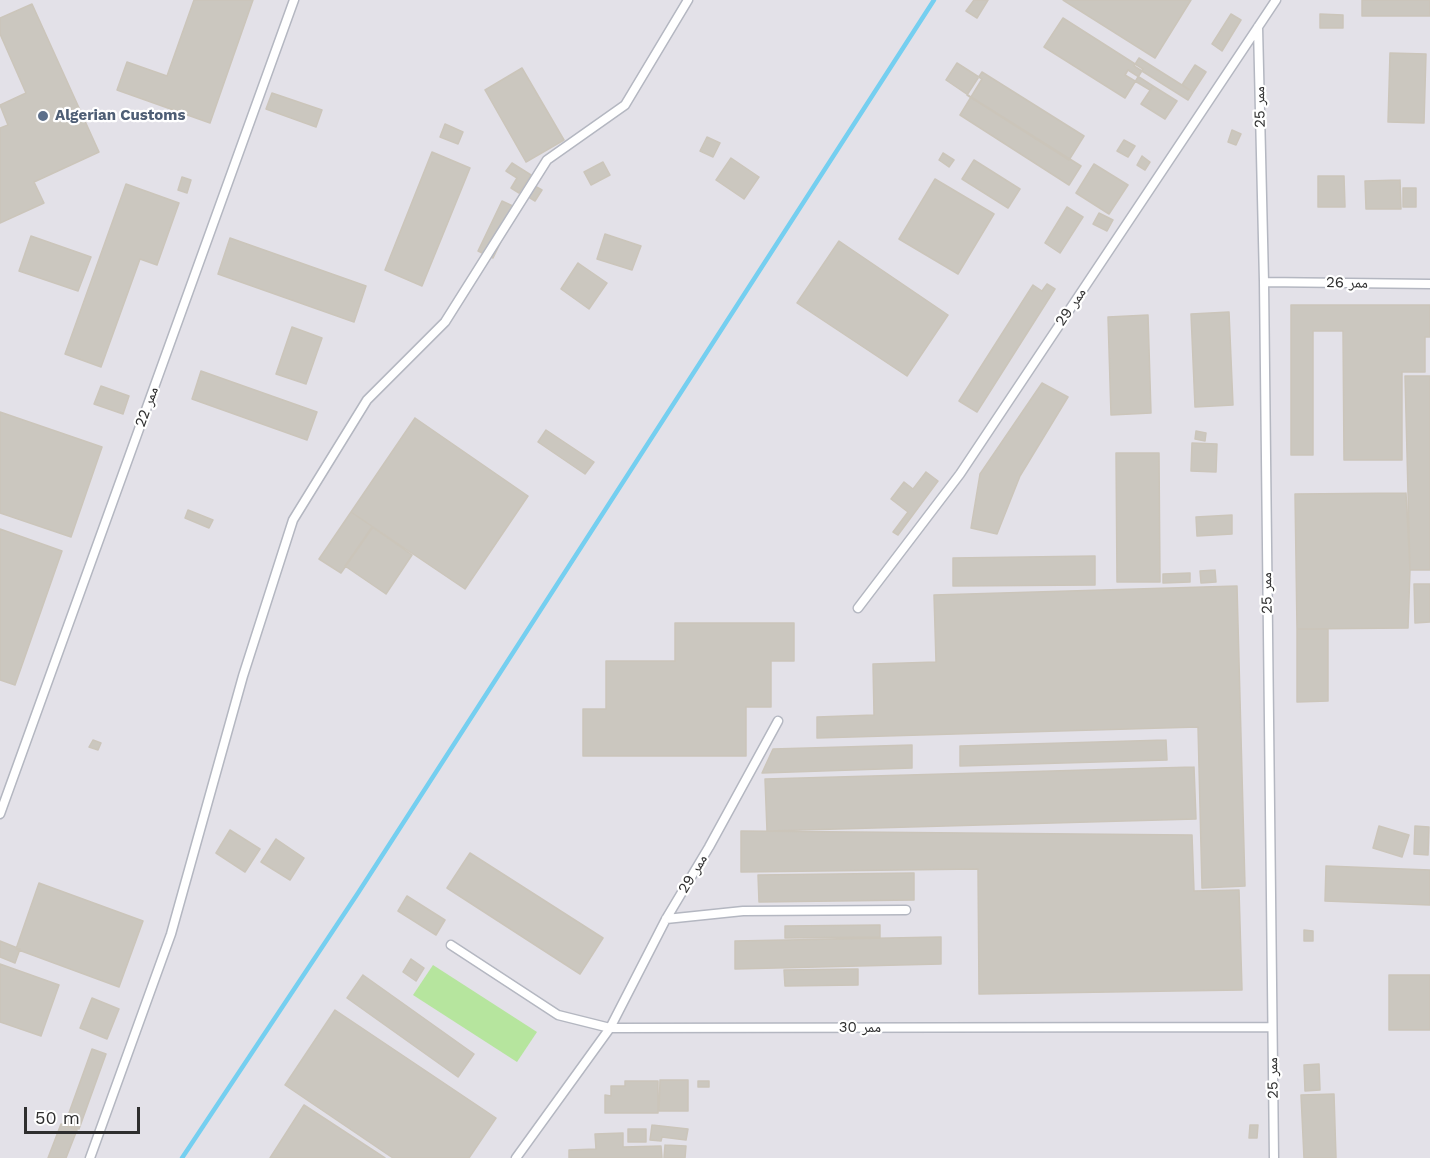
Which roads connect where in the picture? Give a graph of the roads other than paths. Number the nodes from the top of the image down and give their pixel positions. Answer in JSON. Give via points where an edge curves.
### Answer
{"nodes":[{"id":1,"x":294,"y":0,"type":"edge"},
{"id":2,"x":687,"y":0,"type":"edge"},
{"id":3,"x":1276,"y":0,"type":"edge"},
{"id":4,"x":1258,"y":27,"type":"junction"},
{"id":5,"x":1264,"y":282,"type":"junction"},
{"id":6,"x":1430,"y":284,"type":"edge"},
{"id":7,"x":858,"y":608,"type":"dead end"},
{"id":8,"x":778,"y":721,"type":"dead end"},
{"id":9,"x":0,"y":814,"type":"edge"},
{"id":10,"x":906,"y":909,"type":"dead end"},
{"id":11,"x":666,"y":919,"type":"junction"},
{"id":12,"x":451,"y":945,"type":"dead end"},
{"id":13,"x":1272,"y":1027,"type":"junction"},
{"id":14,"x":610,"y":1028,"type":"junction"},
{"id":15,"x":90,"y":1158,"type":"edge"},
{"id":16,"x":516,"y":1158,"type":"edge"},
{"id":17,"x":1274,"y":1158,"type":"edge"}],
"edges":[{"from":1,"to":9,"type":"lane","name":"ممر 22"},
{"from":2,"to":15,"type":"lane","via":[[625,105],[548,159],[445,322],[367,400],[293,520],[243,676],[171,934]]},
{"from":3,"to":4,"type":"lane","name":"ممر 29"},
{"from":4,"to":5,"type":"lane","name":"ممر 25"},
{"from":4,"to":7,"type":"lane","name":"ممر 29","via":[[960,474]]},
{"from":5,"to":6,"type":"lane","name":"ممر 26"},
{"from":5,"to":13,"type":"lane","name":"ممر 25"},
{"from":8,"to":11,"type":"lane","name":"ممر 29"},
{"from":10,"to":11,"type":"lane","via":[[742,911]]},
{"from":11,"to":14,"type":"lane","name":"ممر 29"},
{"from":12,"to":14,"type":"lane","name":"ممر 30","via":[[558,1015]]},
{"from":13,"to":14,"type":"lane","name":"ممر 30"},
{"from":13,"to":17,"type":"lane","name":"ممر 25"},
{"from":14,"to":16,"type":"lane"}]}
